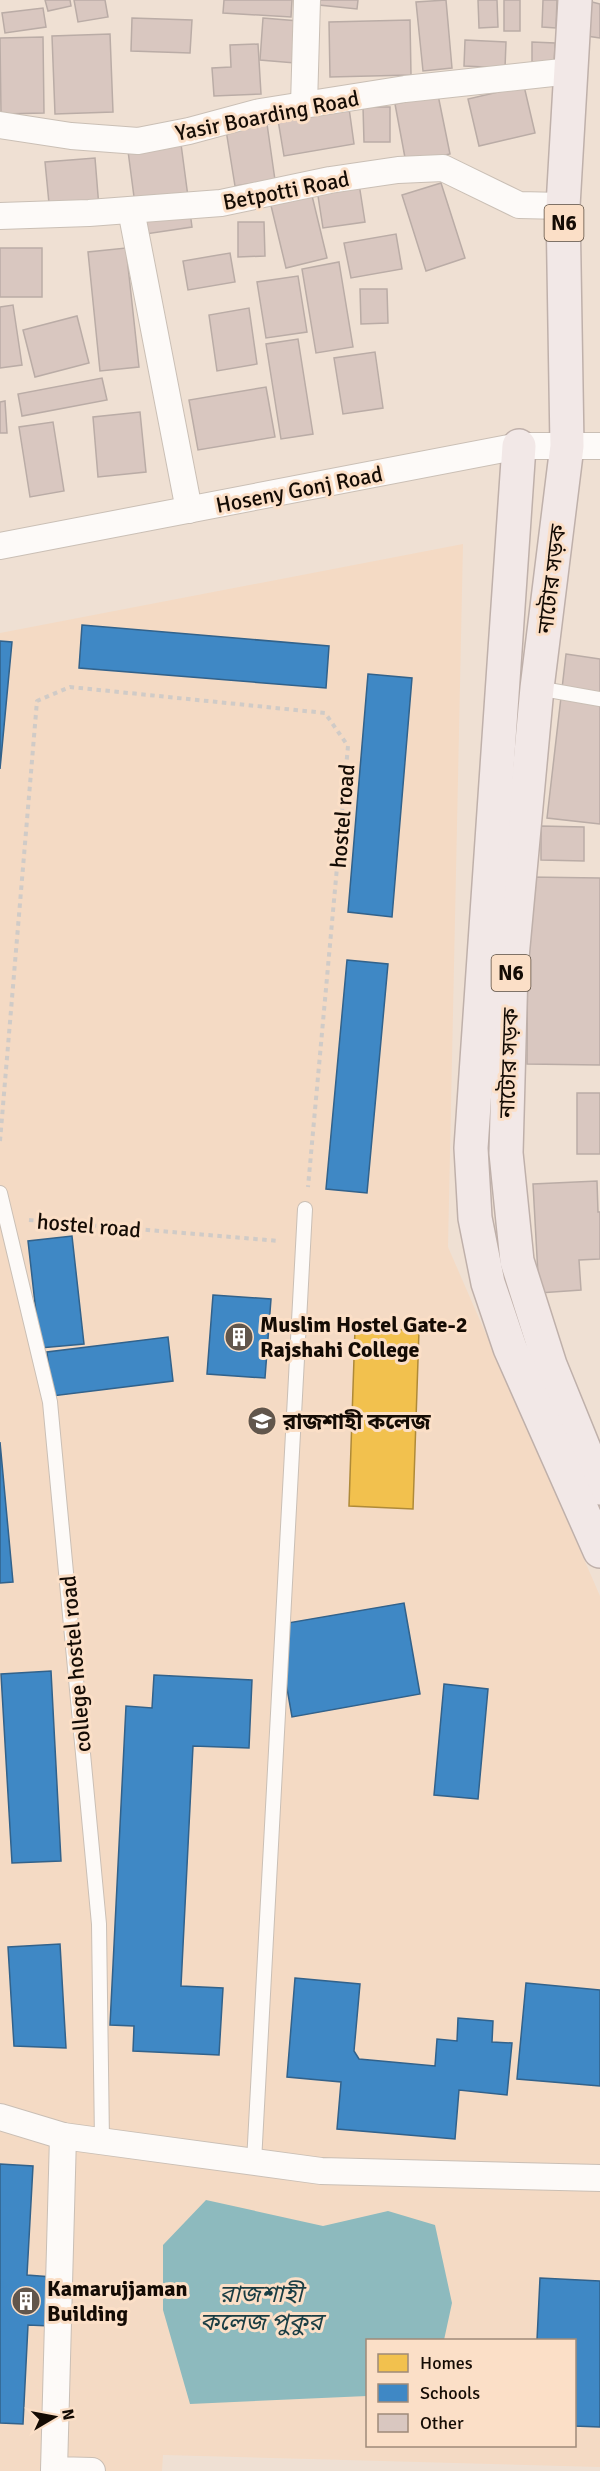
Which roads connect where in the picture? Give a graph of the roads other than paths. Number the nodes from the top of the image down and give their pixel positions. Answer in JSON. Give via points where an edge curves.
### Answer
{"nodes":[{"id":1,"x":307,"y":0,"type":"edge"},
{"id":2,"x":575,"y":0,"type":"edge"},
{"id":3,"x":571,"y":71,"type":"junction"},
{"id":4,"x":304,"y":105,"type":"junction"},
{"id":5,"x":0,"y":125,"type":"edge"},
{"id":6,"x":563,"y":206,"type":"junction"},
{"id":7,"x":131,"y":210,"type":"junction"},
{"id":8,"x":0,"y":216,"type":"edge"},
{"id":9,"x":567,"y":446,"type":"junction"},
{"id":10,"x":600,"y":446,"type":"edge"},
{"id":11,"x":519,"y":447,"type":"junction"},
{"id":12,"x":189,"y":510,"type":"junction"},
{"id":13,"x":0,"y":546,"type":"edge"},
{"id":14,"x":537,"y":688,"type":"junction"},
{"id":15,"x":600,"y":699,"type":"edge"},
{"id":16,"x":0,"y":1193,"type":"edge"},
{"id":17,"x":306,"y":1209,"type":"road end"},
{"id":18,"x":600,"y":1488,"type":"edge"},
{"id":19,"x":600,"y":1551,"type":"edge"},
{"id":20,"x":0,"y":2116,"type":"edge"},
{"id":21,"x":63,"y":2136,"type":"junction"},
{"id":22,"x":102,"y":2141,"type":"junction"},
{"id":23,"x":254,"y":2162,"type":"junction"},
{"id":24,"x":600,"y":2178,"type":"edge"},
{"id":25,"x":92,"y":2471,"type":"edge"}],
"edges":[{"from":1,"to":4,"type":"street"},
{"from":2,"to":3,"type":"highway","number":"N6"},
{"from":3,"to":4,"type":"street","name":"Yasir Boarding Road","via":[[405,89]]},
{"from":3,"to":6,"type":"highway","number":"N6"},
{"from":4,"to":5,"type":"street","name":"Yasir Boarding Road","via":[[138,141]]},
{"from":6,"to":7,"type":"street","name":"Betpotti Road","via":[[519,205],[443,168],[330,180],[221,203]]},
{"from":6,"to":9,"type":"highway","number":"N6"},
{"from":7,"to":8,"type":"street","name":"Betpotti Road"},
{"from":7,"to":12,"type":"street"},
{"from":9,"to":10,"type":"street","name":"Hoseny Gonj Road"},
{"from":9,"to":11,"type":"street","name":"Hoseny Gonj Road"},
{"from":9,"to":14,"type":"highway","name":"নাটোর সড়ক","number":"N6"},
{"from":11,"to":12,"type":"street","name":"Hoseny Gonj Road"},
{"from":11,"to":19,"type":"highway","via":[[471,1148],[476,1218],[488,1283],[510,1347]]},
{"from":12,"to":13,"type":"street","name":"Hoseny Gonj Road"},
{"from":14,"to":15,"type":"lane"},
{"from":14,"to":18,"type":"highway","name":"নাটোর সড়ক","number":"N6","via":[[511,968],[506,1152],[517,1261],[550,1365]]},
{"from":16,"to":22,"type":"lane","name":"college hostel road","via":[[50,1402],[99,1924]]},
{"from":17,"to":23,"type":"lane"},
{"from":20,"to":21,"type":"street"},
{"from":21,"to":22,"type":"street"},
{"from":21,"to":25,"type":"street","via":[[54,2470]]},
{"from":22,"to":23,"type":"street"},
{"from":23,"to":24,"type":"street","via":[[321,2171]]}]}
